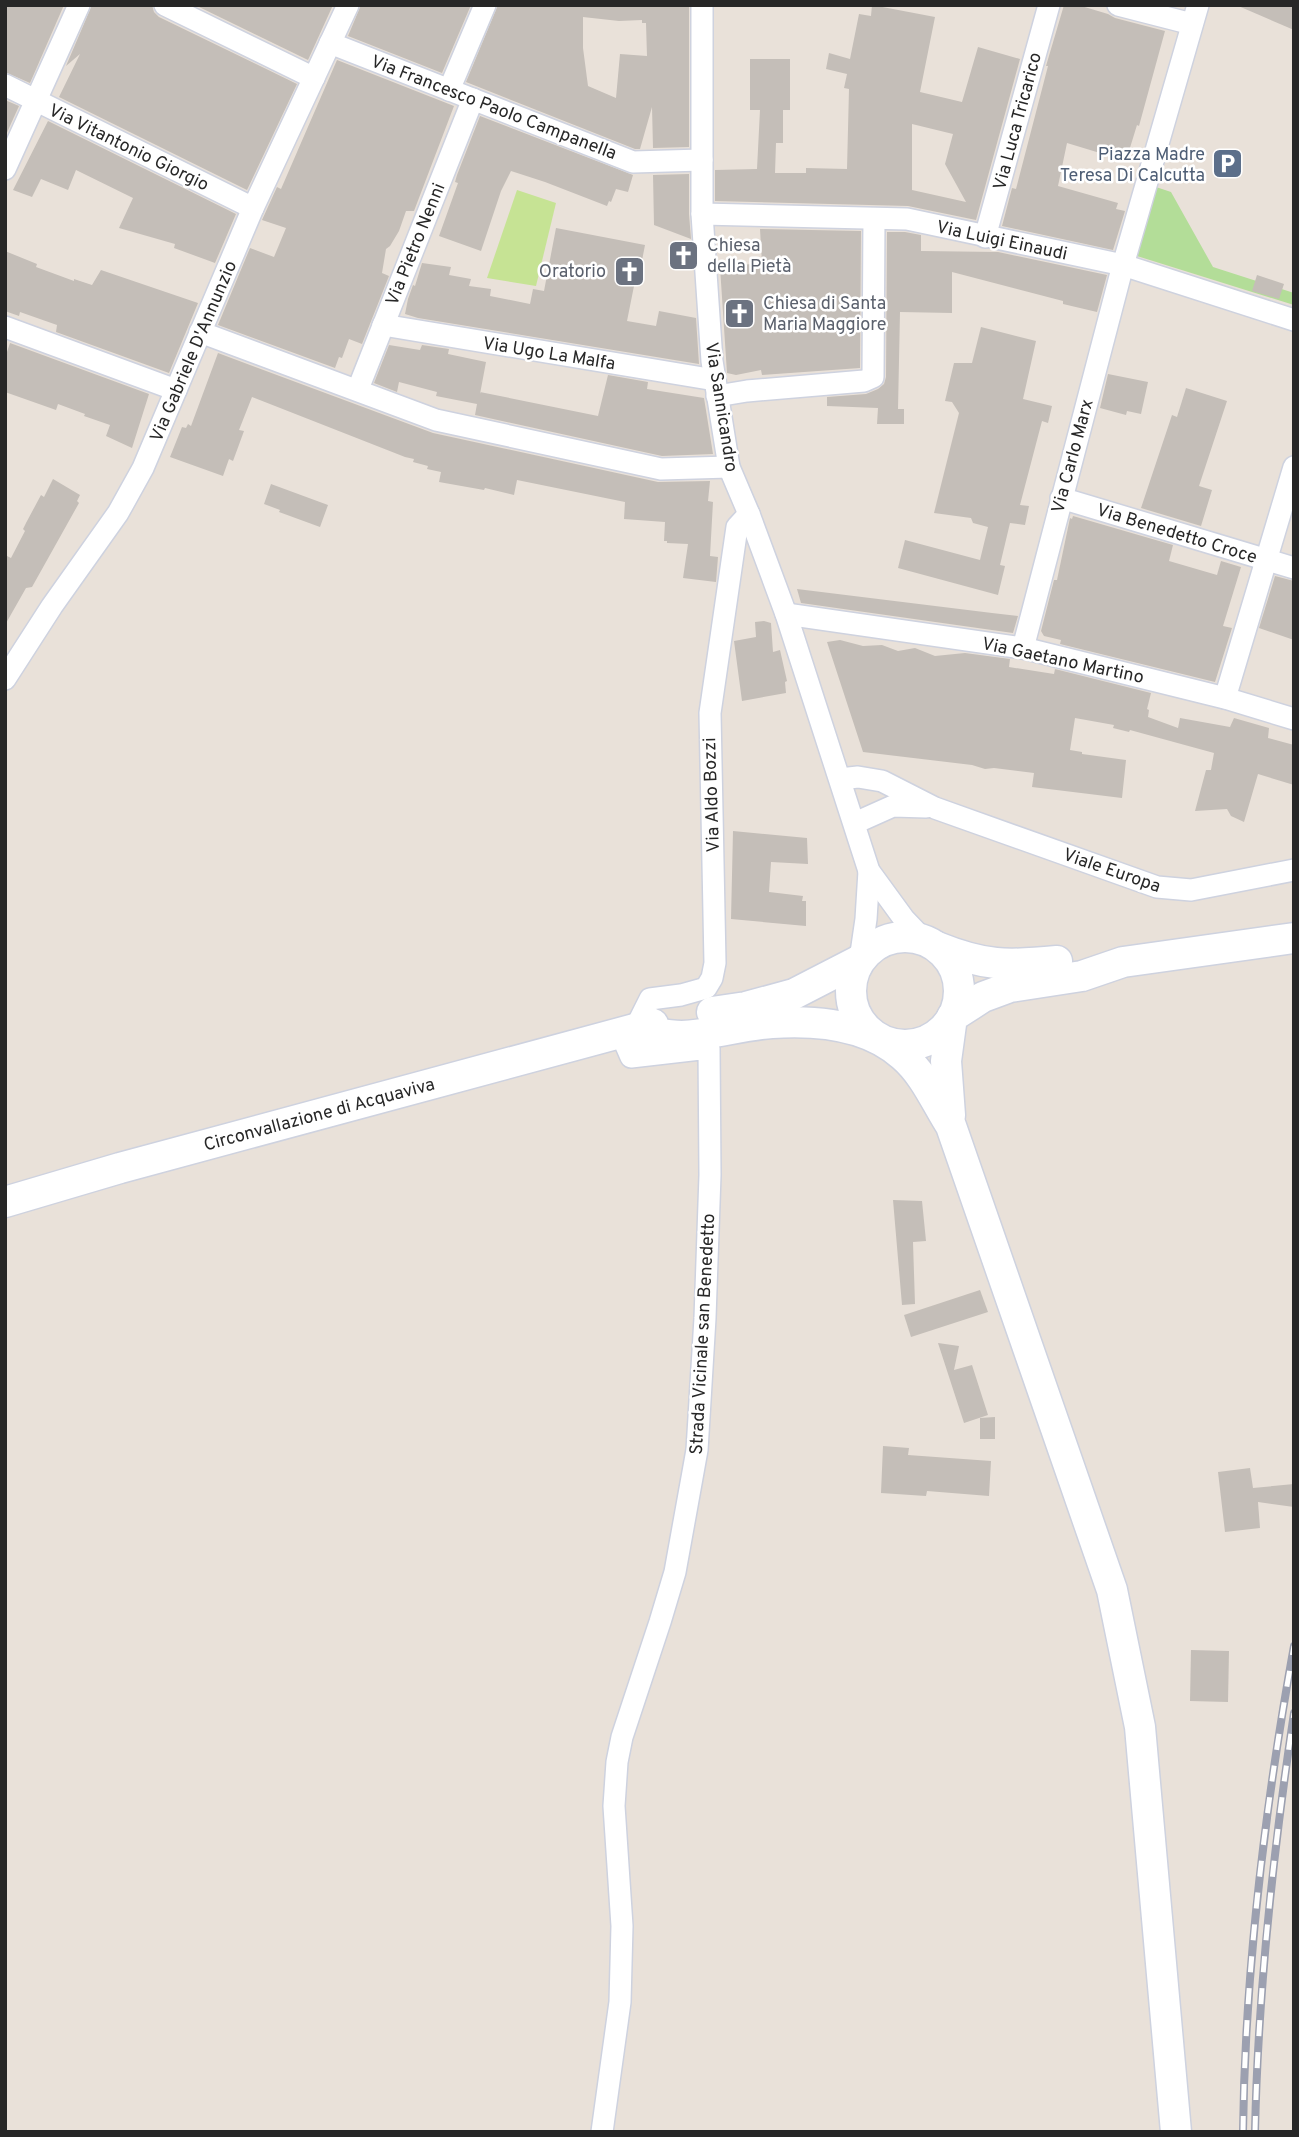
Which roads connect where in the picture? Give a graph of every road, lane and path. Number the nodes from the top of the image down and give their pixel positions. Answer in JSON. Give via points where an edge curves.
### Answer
{"nodes":[{"id":1,"x":79,"y":5,"type":"edge"},
{"id":2,"x":165,"y":5,"type":"edge"},
{"id":3,"x":348,"y":5,"type":"edge"},
{"id":4,"x":485,"y":5,"type":"edge"},
{"id":5,"x":702,"y":5,"type":"edge"},
{"id":6,"x":1049,"y":5,"type":"edge"},
{"id":7,"x":1118,"y":5,"type":"edge"},
{"id":8,"x":1195,"y":15,"type":"edge"},
{"id":9,"x":330,"y":43,"type":"junction"},
{"id":10,"x":314,"y":78,"type":"junction"},
{"id":11,"x":5,"y":85,"type":"edge"},
{"id":12,"x":449,"y":90,"type":"junction"},
{"id":13,"x":473,"y":99,"type":"junction"},
{"id":14,"x":35,"y":100,"type":"junction"},
{"id":15,"x":702,"y":160,"type":"junction"},
{"id":16,"x":5,"y":169,"type":"edge"},
{"id":17,"x":253,"y":208,"type":"junction"},
{"id":18,"x":702,"y":214,"type":"junction"},
{"id":19,"x":874,"y":219,"type":"junction"},
{"id":20,"x":985,"y":237,"type":"junction"},
{"id":21,"x":1123,"y":265,"type":"junction"},
{"id":22,"x":1294,"y":320,"type":"edge"},
{"id":23,"x":383,"y":326,"type":"junction"},
{"id":24,"x":5,"y":327,"type":"edge"},
{"id":25,"x":200,"y":332,"type":"junction"},
{"id":26,"x":716,"y":388,"type":"junction"},
{"id":27,"x":358,"y":389,"type":"junction"},
{"id":28,"x":176,"y":390,"type":"junction"},
{"id":29,"x":729,"y":467,"type":"junction"},
{"id":30,"x":1294,"y":467,"type":"edge"},
{"id":31,"x":1061,"y":498,"type":"junction"},
{"id":32,"x":749,"y":514,"type":"junction"},
{"id":33,"x":1266,"y":559,"type":"junction"},
{"id":34,"x":1294,"y":568,"type":"edge"},
{"id":35,"x":786,"y":614,"type":"junction"},
{"id":36,"x":1023,"y":648,"type":"junction"},
{"id":37,"x":5,"y":679,"type":"edge"},
{"id":38,"x":1225,"y":698,"type":"junction"},
{"id":39,"x":1294,"y":719,"type":"edge"},
{"id":40,"x":839,"y":779,"type":"junction"},
{"id":41,"x":935,"y":808,"type":"junction"},
{"id":42,"x":855,"y":823,"type":"junction"},
{"id":43,"x":1294,"y":870,"type":"edge"},
{"id":44,"x":869,"y":871,"type":"junction"},
{"id":45,"x":1294,"y":938,"type":"edge"},
{"id":46,"x":931,"y":944,"type":"junction"},
{"id":47,"x":860,"y":960,"type":"junction"},
{"id":48,"x":1123,"y":962,"type":"junction"},
{"id":49,"x":952,"y":1017,"type":"junction"},
{"id":50,"x":628,"y":1032,"type":"junction"},
{"id":51,"x":884,"y":1041,"type":"junction"},
{"id":52,"x":951,"y":1126,"type":"junction"},
{"id":53,"x":5,"y":1202,"type":"edge"},
{"id":54,"x":602,"y":2132,"type":"edge"},
{"id":55,"x":1176,"y":2132,"type":"edge"}],
"edges":[{"from":1,"to":14,"type":"street"},
{"from":2,"to":10,"type":"street"},
{"from":3,"to":9,"type":"street","name":"Via Gabriele D'Annunzio"},
{"from":4,"to":12,"type":"street"},
{"from":5,"to":15,"type":"street","name":"Via Sannicandro"},
{"from":6,"to":20,"type":"street","name":"Via Luca Tricarico"},
{"from":7,"to":8,"type":"street"},
{"from":8,"to":21,"type":"street","name":"Via Carlo Marx"},
{"from":9,"to":10,"type":"street","name":"Via Gabriele D'Annunzio"},
{"from":9,"to":12,"type":"street","name":"Via Francesco Paolo Campanella"},
{"from":10,"to":17,"type":"street","name":"Via Gabriele D'Annunzio"},
{"from":11,"to":14,"type":"street","name":"Via Vitantonio Giorgio"},
{"from":12,"to":13,"type":"street","name":"Via Francesco Paolo Campanella"},
{"from":13,"to":15,"type":"street","name":"Via Francesco Paolo Campanella","via":[[633,162]]},
{"from":13,"to":23,"type":"street","name":"Via Pietro Nenni"},
{"from":14,"to":16,"type":"street"},
{"from":14,"to":17,"type":"street","name":"Via Vitantonio Giorgio"},
{"from":15,"to":18,"type":"street","name":"Via Sannicandro"},
{"from":17,"to":25,"type":"street","name":"Via Gabriele D'Annunzio"},
{"from":18,"to":19,"type":"street","name":"Via Luigi Einaudi"},
{"from":18,"to":26,"type":"street","name":"Via Sannicandro"},
{"from":19,"to":20,"type":"street","name":"Via Luigi Einaudi","via":[[907,219]]},
{"from":19,"to":26,"type":"street","name":"Via Ugo La Malfa","via":[[873,377],[747,391]]},
{"from":20,"to":21,"type":"street","name":"Via Luigi Einaudi"},
{"from":21,"to":22,"type":"street","name":"Via Luigi Einaudi"},
{"from":21,"to":31,"type":"street","name":"Via Carlo Marx"},
{"from":23,"to":26,"type":"street","name":"Via Ugo La Malfa"},
{"from":23,"to":27,"type":"street","name":"Via Pietro Nenni"},
{"from":24,"to":28,"type":"street"},
{"from":25,"to":27,"type":"street"},
{"from":25,"to":28,"type":"street","name":"Via Gabriele D'Annunzio"},
{"from":26,"to":29,"type":"street","name":"Via Sannicandro"},
{"from":27,"to":29,"type":"street","via":[[436,419],[661,469]]},
{"from":28,"to":37,"type":"street","name":"Via Gabriele D'Annunzio","via":[[118,513]]},
{"from":29,"to":32,"type":"street","name":"Via Sannicandro"},
{"from":30,"to":33,"type":"street"},
{"from":31,"to":33,"type":"street","name":"Via Benedetto Croce"},
{"from":31,"to":36,"type":"street","name":"Via Carlo Marx"},
{"from":32,"to":35,"type":"street","name":"Via Sannicandro"},
{"from":32,"to":50,"type":"street","name":"Via Aldo Bozzi","via":[[737,527],[710,713],[712,978],[706,988],[650,999]]},
{"from":33,"to":34,"type":"street","name":"Via Benedetto Croce"},
{"from":33,"to":38,"type":"street"},
{"from":35,"to":36,"type":"street","name":"Via Gaetano Martino"},
{"from":35,"to":40,"type":"street","name":"Via Sannicandro"},
{"from":36,"to":38,"type":"street","name":"Via Gaetano Martino"},
{"from":38,"to":39,"type":"street","name":"Via Gaetano Martino"},
{"from":40,"to":41,"type":"street","name":"Viale Europa","via":[[882,780]]},
{"from":40,"to":42,"type":"street","name":"Via Sannicandro"},
{"from":41,"to":42,"type":"street","name":"Viale Europa","via":[[893,806]]},
{"from":41,"to":43,"type":"street","name":"Viale Europa","via":[[1164,889],[1191,890]]},
{"from":42,"to":44,"type":"street","name":"Via Sannicandro"},
{"from":44,"to":46,"type":"street","via":[[904,919]]},
{"from":44,"to":47,"type":"street"},
{"from":45,"to":48,"type":"main road"},
{"from":46,"to":47,"type":"main road","via":[[907,937],[889,939]]},
{"from":46,"to":48,"type":"main road","via":[[969,959],[1005,965],[1084,958]]},
{"from":46,"to":49,"type":"main road","via":[[948,958],[955,972],[959,987]]},
{"from":47,"to":50,"type":"main road","name":"Circonvallazione di Acquaviva","via":[[794,993],[746,1007],[676,1017]]},
{"from":47,"to":51,"type":"main road","via":[[850,990],[853,1006],[870,1032]]},
{"from":48,"to":49,"type":"main road","via":[[1082,976],[1010,987]]},
{"from":49,"to":51,"type":"main road","via":[[943,1029],[915,1044]]},
{"from":49,"to":52,"type":"main road","via":[[946,1061]]},
{"from":50,"to":51,"type":"main road","via":[[681,1036],[772,1023],[819,1024],[852,1029]]},
{"from":50,"to":53,"type":"main road","name":"Circonvallazione di Acquaviva"},
{"from":50,"to":54,"type":"street","name":"Strada Vicinale san Benedetto","via":[[631,1057],[709,1048],[710,1175],[697,1450],[675,1572],[617,1762],[614,1806],[622,1926],[620,2002]]},
{"from":51,"to":52,"type":"main road","via":[[918,1072]]},
{"from":52,"to":55,"type":"main road","via":[[1112,1590],[1140,1727]]}]}
